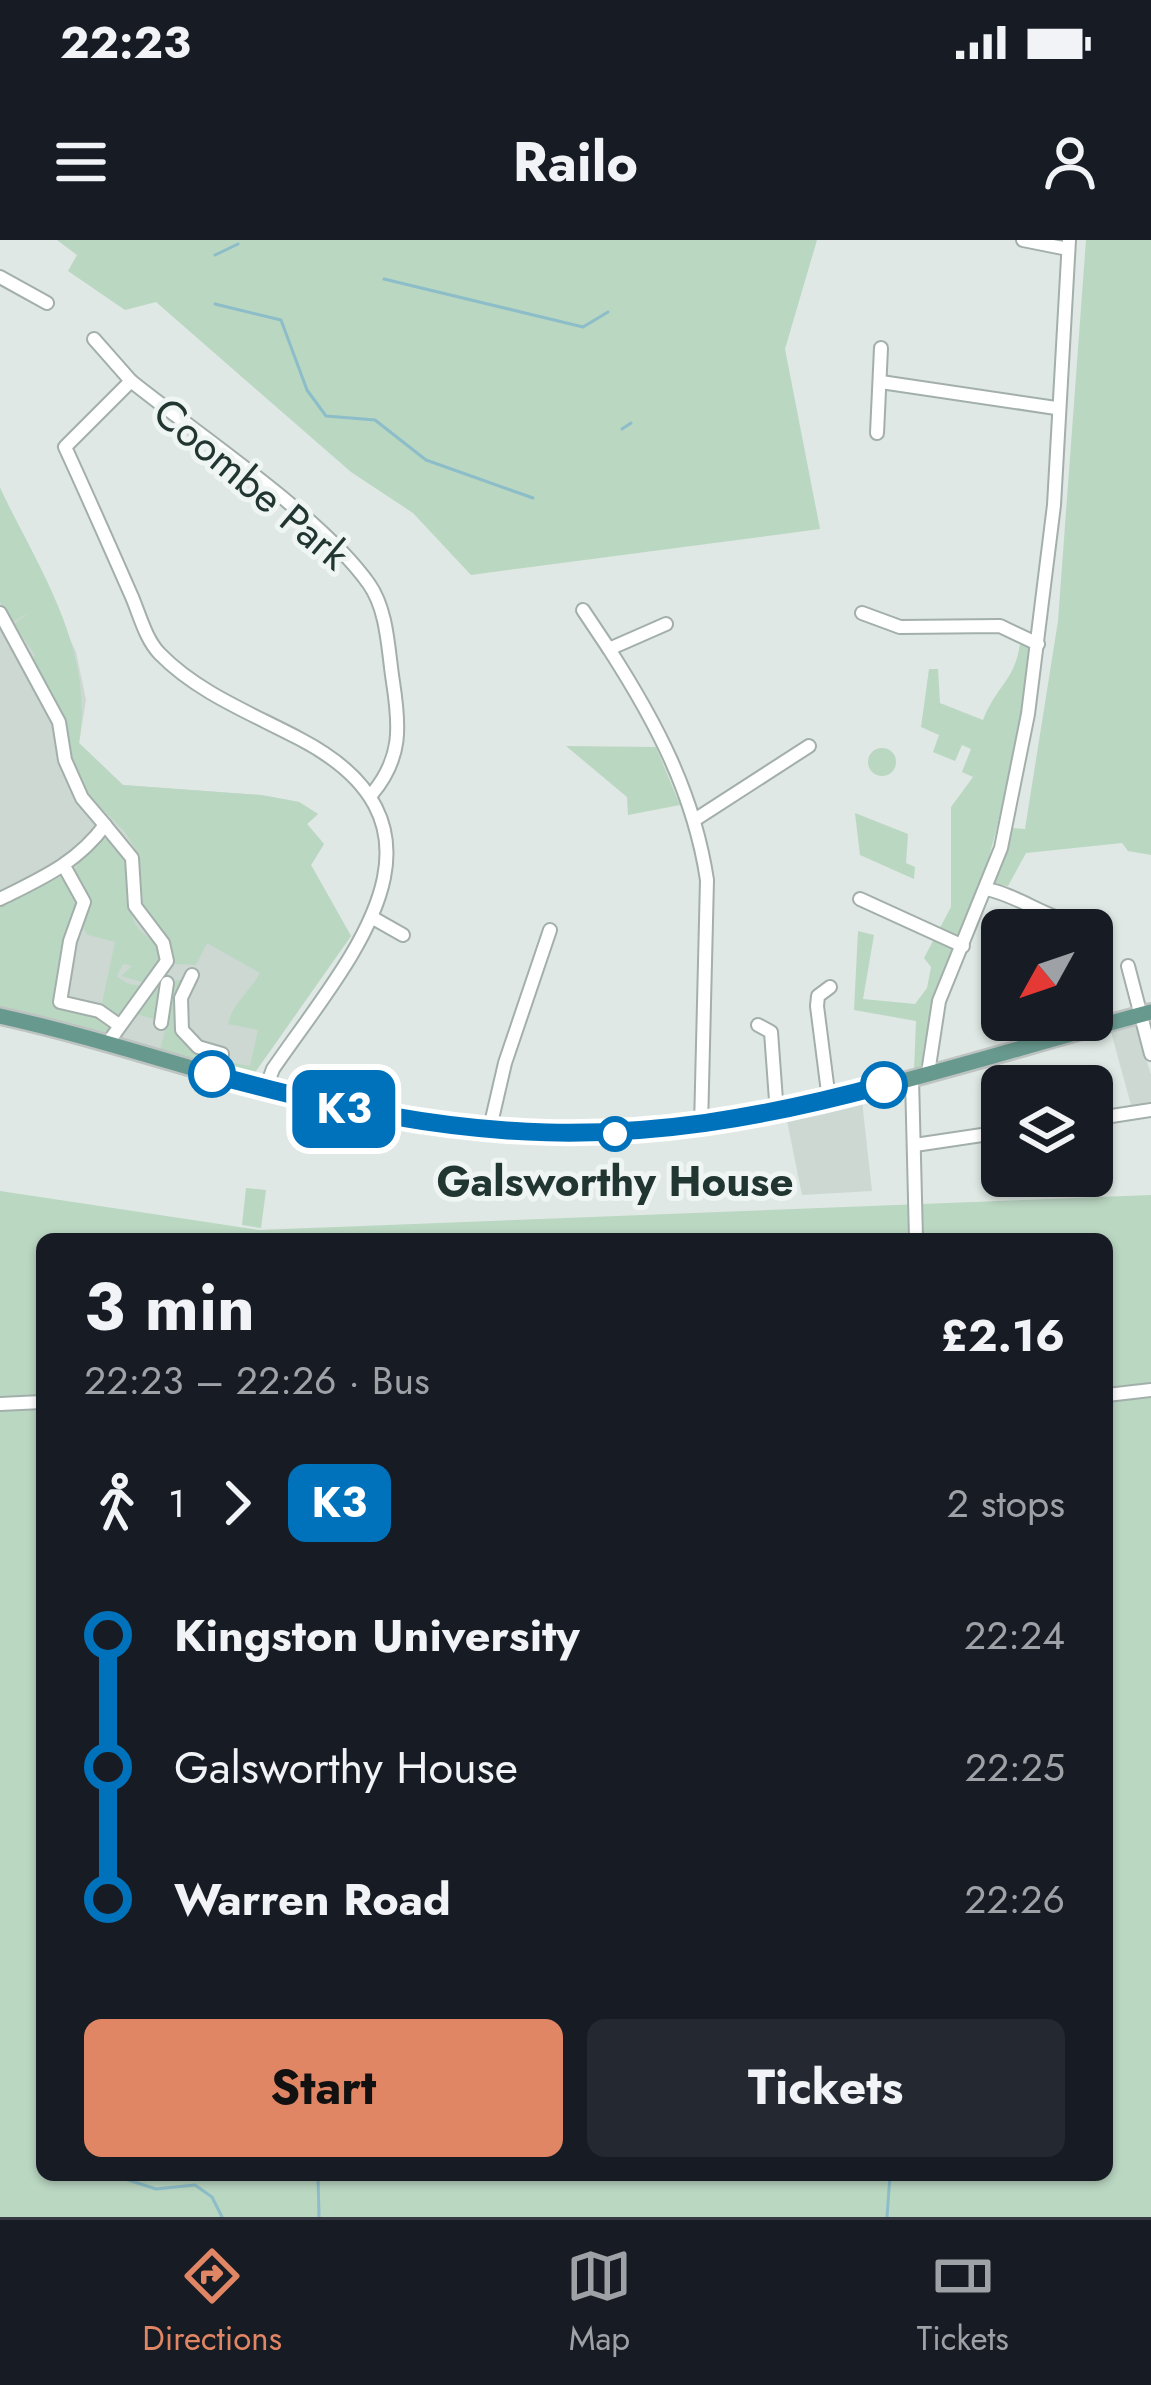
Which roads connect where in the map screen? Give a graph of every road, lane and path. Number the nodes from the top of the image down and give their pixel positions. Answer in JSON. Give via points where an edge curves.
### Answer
{"nodes":[{"id":1,"x":1023,"y":240,"type":"edge"},
{"id":2,"x":1068,"y":244,"type":"edge"},
{"id":3,"x":0,"y":277,"type":"edge"},
{"id":4,"x":47,"y":303,"type":"dead end"},
{"id":5,"x":94,"y":339,"type":"dead end"},
{"id":6,"x":881,"y":348,"type":"dead end"},
{"id":7,"x":131,"y":381,"type":"junction"},
{"id":8,"x":881,"y":382,"type":"junction"},
{"id":9,"x":1056,"y":409,"type":"junction"},
{"id":10,"x":878,"y":433,"type":"dead end"},
{"id":11,"x":583,"y":610,"type":"dead end"},
{"id":12,"x":0,"y":613,"type":"edge"},
{"id":13,"x":862,"y":613,"type":"dead end"},
{"id":14,"x":666,"y":624,"type":"dead end"},
{"id":15,"x":14,"y":634,"type":"junction"},
{"id":16,"x":0,"y":642,"type":"edge"},
{"id":17,"x":1038,"y":644,"type":"junction"},
{"id":18,"x":609,"y":649,"type":"junction"},
{"id":19,"x":809,"y":746,"type":"dead end"},
{"id":20,"x":372,"y":794,"type":"junction"},
{"id":21,"x":696,"y":819,"type":"junction"},
{"id":22,"x":105,"y":825,"type":"junction"},
{"id":23,"x":64,"y":866,"type":"junction"},
{"id":24,"x":986,"y":889,"type":"junction"},
{"id":25,"x":0,"y":899,"type":"edge"},
{"id":26,"x":860,"y":899,"type":"dead end"},
{"id":27,"x":1030,"y":909,"type":"edge"},
{"id":28,"x":373,"y":918,"type":"junction"},
{"id":29,"x":350,"y":923,"type":"dead end"},
{"id":30,"x":550,"y":930,"type":"dead end"},
{"id":31,"x":364,"y":937,"type":"junction"},
{"id":32,"x":407,"y":938,"type":"dead end"},
{"id":33,"x":963,"y":946,"type":"junction"},
{"id":34,"x":1128,"y":966,"type":"dead end"},
{"id":35,"x":162,"y":981,"type":"junction"},
{"id":36,"x":830,"y":987,"type":"dead end"},
{"id":37,"x":1146,"y":1014,"type":"edge"},
{"id":38,"x":0,"y":1016,"type":"edge"},
{"id":39,"x":161,"y":1023,"type":"dead end"},
{"id":40,"x":118,"y":1024,"type":"junction"},
{"id":41,"x":758,"y":1024,"type":"dead end"},
{"id":42,"x":107,"y":1043,"type":"junction"},
{"id":43,"x":222,"y":1054,"type":"dead end"},
{"id":44,"x":1151,"y":1054,"type":"edge"},
{"id":45,"x":920,"y":1076,"type":"junction"},
{"id":46,"x":265,"y":1090,"type":"junction"},
{"id":47,"x":829,"y":1100,"type":"junction"},
{"id":48,"x":1151,"y":1110,"type":"edge"},
{"id":49,"x":777,"y":1114,"type":"junction"},
{"id":50,"x":1113,"y":1116,"type":"edge"},
{"id":51,"x":701,"y":1127,"type":"junction"},
{"id":52,"x":489,"y":1132,"type":"junction"},
{"id":53,"x":981,"y":1135,"type":"edge"},
{"id":54,"x":915,"y":1144,"type":"junction"},
{"id":55,"x":916,"y":1233,"type":"edge"},
{"id":56,"x":1151,"y":1390,"type":"edge"},
{"id":57,"x":1113,"y":1394,"type":"edge"},
{"id":58,"x":36,"y":1402,"type":"edge"},
{"id":59,"x":0,"y":1404,"type":"edge"}],
"edges":[{"from":1,"to":2,"type":"street"},
{"from":2,"to":9,"type":"street"},
{"from":3,"to":4,"type":"street"},
{"from":5,"to":7,"type":"street"},
{"from":6,"to":8,"type":"street"},
{"from":7,"to":20,"type":"street","name":"Coombe Park","via":[[314,527],[369,584],[382,618],[400,739]]},
{"from":7,"to":20,"type":"street","name":"Coombe Park","via":[[65,447],[153,647],[202,687],[306,742]]},
{"from":8,"to":9,"type":"street"},
{"from":8,"to":10,"type":"street"},
{"from":9,"to":17,"type":"street"},
{"from":11,"to":18,"type":"street"},
{"from":12,"to":15,"type":"street"},
{"from":13,"to":17,"type":"street","via":[[900,627],[1000,626]]},
{"from":14,"to":18,"type":"street"},
{"from":15,"to":16,"type":"street"},
{"from":15,"to":22,"type":"street","via":[[59,722],[75,784]]},
{"from":17,"to":24,"type":"street","via":[[1007,824]]},
{"from":18,"to":21,"type":"street"},
{"from":19,"to":21,"type":"street"},
{"from":20,"to":28,"type":"street","via":[[389,866]]},
{"from":21,"to":51,"type":"street","via":[[707,880]]},
{"from":22,"to":23,"type":"street"},
{"from":22,"to":35,"type":"street","via":[[132,858],[139,918],[163,943]]},
{"from":23,"to":25,"type":"street"},
{"from":23,"to":40,"type":"street","via":[[84,902],[60,1002]]},
{"from":24,"to":27,"type":"street"},
{"from":24,"to":33,"type":"street"},
{"from":26,"to":33,"type":"street"},
{"from":28,"to":31,"type":"street"},
{"from":28,"to":32,"type":"street"},
{"from":29,"to":31,"type":"street"},
{"from":30,"to":52,"type":"street"},
{"from":31,"to":46,"type":"street"},
{"from":33,"to":45,"type":"street"},
{"from":34,"to":37,"type":"street"},
{"from":35,"to":39,"type":"street"},
{"from":35,"to":40,"type":"street"},
{"from":35,"to":43,"type":"street","via":[[192,975],[181,998],[182,1030]]},
{"from":36,"to":47,"type":"street","via":[[817,1006]]},
{"from":37,"to":44,"type":"street"},
{"from":37,"to":45,"type":"main road"},
{"from":38,"to":42,"type":"main road"},
{"from":40,"to":42,"type":"street"},
{"from":41,"to":49,"type":"street","via":[[771,1032]]},
{"from":42,"to":46,"type":"main road"},
{"from":45,"to":47,"type":"main road"},
{"from":45,"to":54,"type":"street"},
{"from":46,"to":52,"type":"main road"},
{"from":47,"to":49,"type":"main road"},
{"from":48,"to":50,"type":"street"},
{"from":49,"to":51,"type":"main road"},
{"from":51,"to":52,"type":"main road"},
{"from":53,"to":54,"type":"street"},
{"from":54,"to":55,"type":"street"},
{"from":56,"to":57,"type":"street"},
{"from":58,"to":59,"type":"street"}]}
